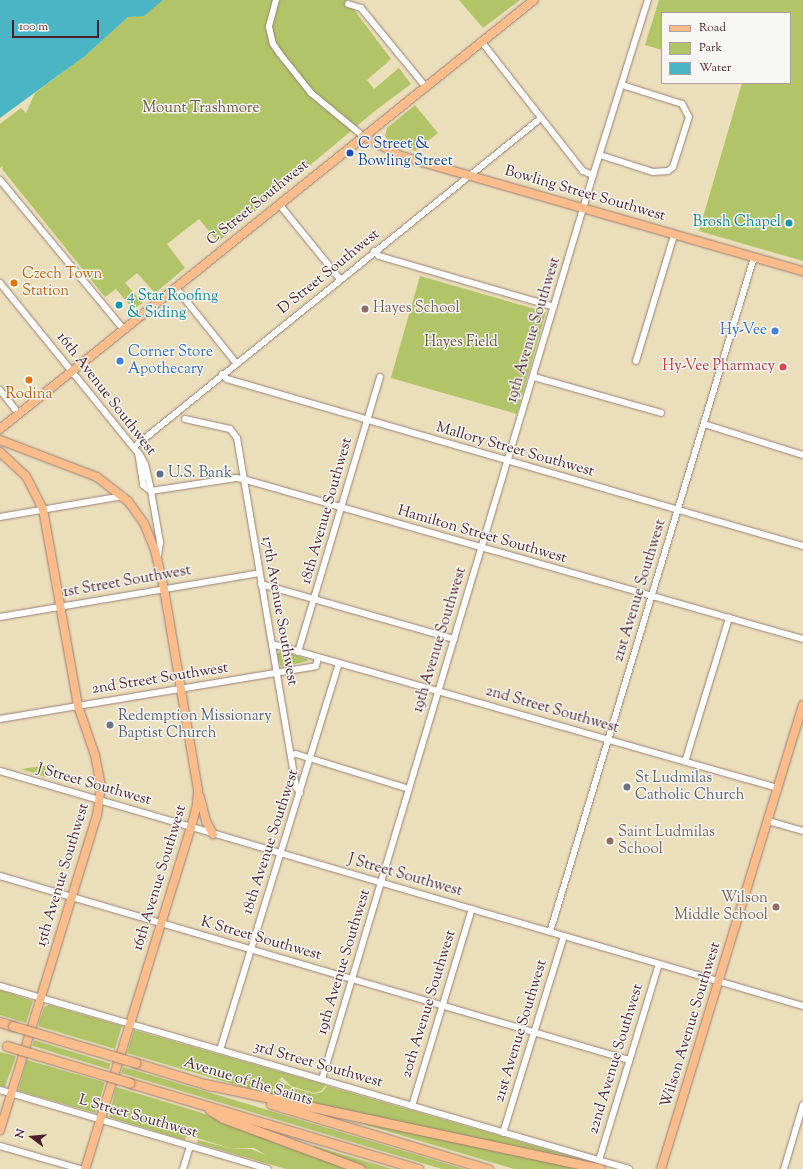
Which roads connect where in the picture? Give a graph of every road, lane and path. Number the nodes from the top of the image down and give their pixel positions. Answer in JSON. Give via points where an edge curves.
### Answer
{"nodes":[{"id":1,"x":276,"y":0,"type":"edge"},
{"id":2,"x":534,"y":0,"type":"edge"},
{"id":3,"x":648,"y":0,"type":"edge"},
{"id":4,"x":348,"y":4,"type":"dead end"},
{"id":5,"x":481,"y":40,"type":"junction"},
{"id":6,"x":622,"y":85,"type":"junction"},
{"id":7,"x":425,"y":86,"type":"junction"},
{"id":8,"x":541,"y":118,"type":"junction"},
{"id":9,"x":363,"y":136,"type":"junction"},
{"id":10,"x":600,"y":155,"type":"junction"},
{"id":11,"x":468,"y":175,"type":"junction"},
{"id":12,"x":593,"y":175,"type":"junction"},
{"id":13,"x":0,"y":180,"type":"edge"},
{"id":14,"x":279,"y":204,"type":"junction"},
{"id":15,"x":584,"y":209,"type":"junction"},
{"id":16,"x":674,"y":235,"type":"junction"},
{"id":17,"x":374,"y":252,"type":"junction"},
{"id":18,"x":754,"y":257,"type":"junction"},
{"id":19,"x":803,"y":271,"type":"edge"},
{"id":20,"x":340,"y":279,"type":"junction"},
{"id":21,"x":0,"y":283,"type":"edge"},
{"id":22,"x":176,"y":288,"type":"junction"},
{"id":23,"x":554,"y":307,"type":"junction"},
{"id":24,"x":124,"y":330,"type":"junction"},
{"id":25,"x":636,"y":361,"type":"dead end"},
{"id":26,"x":236,"y":363,"type":"junction"},
{"id":27,"x":72,"y":372,"type":"junction"},
{"id":28,"x":222,"y":374,"type":"junction"},
{"id":29,"x":380,"y":377,"type":"dead end"},
{"id":30,"x":534,"y":377,"type":"junction"},
{"id":31,"x":0,"y":390,"type":"edge"},
{"id":32,"x":661,"y":413,"type":"dead end"},
{"id":33,"x":19,"y":414,"type":"junction"},
{"id":34,"x":185,"y":419,"type":"dead end"},
{"id":35,"x":367,"y":420,"type":"junction"},
{"id":36,"x":704,"y":424,"type":"junction"},
{"id":37,"x":0,"y":429,"type":"edge"},
{"id":38,"x":0,"y":440,"type":"edge"},
{"id":39,"x":136,"y":449,"type":"junction"},
{"id":40,"x":0,"y":452,"type":"edge"},
{"id":41,"x":803,"y":455,"type":"edge"},
{"id":42,"x":508,"y":461,"type":"junction"},
{"id":43,"x":243,"y":479,"type":"junction"},
{"id":44,"x":151,"y":491,"type":"junction"},
{"id":45,"x":123,"y":496,"type":"junction"},
{"id":46,"x":341,"y":508,"type":"junction"},
{"id":47,"x":44,"y":509,"type":"junction"},
{"id":48,"x":678,"y":511,"type":"junction"},
{"id":49,"x":0,"y":517,"type":"edge"},
{"id":50,"x":803,"y":546,"type":"edge"},
{"id":51,"x":482,"y":548,"type":"junction"},
{"id":52,"x":157,"y":559,"type":"junction"},
{"id":53,"x":259,"y":574,"type":"junction"},
{"id":54,"x":261,"y":584,"type":"junction"},
{"id":55,"x":164,"y":589,"type":"junction"},
{"id":56,"x":652,"y":596,"type":"junction"},
{"id":57,"x":315,"y":598,"type":"junction"},
{"id":58,"x":61,"y":606,"type":"junction"},
{"id":59,"x":0,"y":616,"type":"edge"},
{"id":60,"x":729,"y":618,"type":"junction"},
{"id":61,"x":454,"y":639,"type":"junction"},
{"id":62,"x":803,"y":639,"type":"edge"},
{"id":63,"x":272,"y":644,"type":"junction"},
{"id":64,"x":298,"y":652,"type":"junction"},
{"id":65,"x":318,"y":658,"type":"junction"},
{"id":66,"x":339,"y":664,"type":"junction"},
{"id":67,"x":276,"y":672,"type":"junction"},
{"id":68,"x":181,"y":689,"type":"junction"},
{"id":69,"x":438,"y":691,"type":"junction"},
{"id":70,"x":803,"y":705,"type":"edge"},
{"id":71,"x":78,"y":706,"type":"junction"},
{"id":72,"x":0,"y":719,"type":"edge"},
{"id":73,"x":608,"y":739,"type":"junction"},
{"id":74,"x":291,"y":755,"type":"junction"},
{"id":75,"x":310,"y":761,"type":"junction"},
{"id":76,"x":685,"y":762,"type":"junction"},
{"id":77,"x":0,"y":771,"type":"edge"},
{"id":78,"x":778,"y":788,"type":"junction"},
{"id":79,"x":198,"y":789,"type":"junction"},
{"id":80,"x":409,"y":789,"type":"junction"},
{"id":81,"x":300,"y":793,"type":"junction"},
{"id":82,"x":100,"y":801,"type":"junction"},
{"id":83,"x":768,"y":821,"type":"junction"},
{"id":84,"x":191,"y":827,"type":"junction"},
{"id":85,"x":803,"y":831,"type":"edge"},
{"id":86,"x":213,"y":834,"type":"junction"},
{"id":87,"x":281,"y":854,"type":"junction"},
{"id":88,"x":0,"y":876,"type":"edge"},
{"id":89,"x":381,"y":883,"type":"junction"},
{"id":90,"x":72,"y":897,"type":"junction"},
{"id":91,"x":472,"y":909,"type":"junction"},
{"id":92,"x":161,"y":923,"type":"junction"},
{"id":93,"x":550,"y":932,"type":"junction"},
{"id":94,"x":564,"y":936,"type":"junction"},
{"id":95,"x":251,"y":950,"type":"junction"},
{"id":96,"x":659,"y":964,"type":"junction"},
{"id":97,"x":353,"y":979,"type":"junction"},
{"id":98,"x":718,"y":982,"type":"junction"},
{"id":99,"x":0,"y":986,"type":"edge"},
{"id":100,"x":40,"y":998,"type":"junction"},
{"id":101,"x":442,"y":1005,"type":"junction"},
{"id":102,"x":803,"y":1006,"type":"edge"},
{"id":103,"x":0,"y":1022,"type":"edge"},
{"id":104,"x":130,"y":1024,"type":"junction"},
{"id":105,"x":534,"y":1033,"type":"junction"},
{"id":106,"x":3,"y":1045,"type":"edge"},
{"id":107,"x":220,"y":1050,"type":"junction"},
{"id":108,"x":629,"y":1060,"type":"junction"},
{"id":109,"x":322,"y":1079,"type":"junction"},
{"id":110,"x":205,"y":1084,"type":"junction"},
{"id":111,"x":0,"y":1090,"type":"edge"},
{"id":112,"x":11,"y":1093,"type":"junction"},
{"id":113,"x":200,"y":1104,"type":"junction"},
{"id":114,"x":803,"y":1105,"type":"edge"},
{"id":115,"x":412,"y":1106,"type":"junction"},
{"id":116,"x":100,"y":1119,"type":"junction"},
{"id":117,"x":0,"y":1130,"type":"edge"},
{"id":118,"x":503,"y":1133,"type":"junction"},
{"id":119,"x":0,"y":1146,"type":"edge"},
{"id":120,"x":190,"y":1146,"type":"junction"},
{"id":121,"x":600,"y":1165,"type":"edge"},
{"id":122,"x":80,"y":1169,"type":"edge"},
{"id":123,"x":85,"y":1169,"type":"edge"},
{"id":124,"x":183,"y":1169,"type":"edge"},
{"id":125,"x":268,"y":1169,"type":"edge"},
{"id":126,"x":360,"y":1169,"type":"edge"},
{"id":127,"x":418,"y":1169,"type":"edge"},
{"id":128,"x":488,"y":1169,"type":"edge"},
{"id":129,"x":629,"y":1169,"type":"edge"},
{"id":130,"x":662,"y":1169,"type":"edge"},
{"id":131,"x":784,"y":1169,"type":"edge"}],
"edges":[{"from":1,"to":9,"type":"street","via":[[269,27],[273,44],[311,93]]},
{"from":2,"to":5,"type":"main road","name":"C Street Southwest"},
{"from":3,"to":6,"type":"street","name":"19th Avenue Southwest"},
{"from":4,"to":7,"type":"street","via":[[361,8]]},
{"from":5,"to":7,"type":"main road","name":"C Street Southwest"},
{"from":5,"to":8,"type":"street"},
{"from":6,"to":10,"type":"street","name":"19th Avenue Southwest"},
{"from":6,"to":10,"type":"street","via":[[682,104],[689,116],[673,167],[668,171],[653,172]]},
{"from":7,"to":9,"type":"main road","name":"C Street Southwest"},
{"from":8,"to":11,"type":"street","name":"D Street Southwest"},
{"from":8,"to":12,"type":"street","via":[[583,171]]},
{"from":9,"to":11,"type":"main road","name":"Bowling Street Southwest","via":[[393,153]]},
{"from":9,"to":14,"type":"main road","name":"C Street Southwest"},
{"from":10,"to":12,"type":"street","name":"19th Avenue Southwest"},
{"from":11,"to":15,"type":"main road","name":"Bowling Street Southwest"},
{"from":11,"to":17,"type":"street","name":"D Street Southwest"},
{"from":12,"to":15,"type":"street","name":"19th Avenue Southwest"},
{"from":13,"to":24,"type":"street"},
{"from":14,"to":20,"type":"street"},
{"from":14,"to":22,"type":"main road","name":"C Street Southwest"},
{"from":15,"to":16,"type":"main road","name":"Bowling Street Southwest"},
{"from":15,"to":23,"type":"street","name":"19th Avenue Southwest"},
{"from":16,"to":18,"type":"main road","name":"Bowling Street Southwest"},
{"from":16,"to":25,"type":"street"},
{"from":17,"to":20,"type":"street","name":"D Street Southwest"},
{"from":17,"to":23,"type":"street","via":[[379,256]]},
{"from":18,"to":19,"type":"main road","name":"Bowling Street Southwest"},
{"from":18,"to":36,"type":"street","name":"21st Avenue Southwest"},
{"from":20,"to":26,"type":"street","name":"D Street Southwest"},
{"from":21,"to":27,"type":"street","name":"16th Avenue Southwest"},
{"from":22,"to":24,"type":"main road","name":"C Street Southwest"},
{"from":22,"to":26,"type":"street"},
{"from":23,"to":30,"type":"street","name":"19th Avenue Southwest"},
{"from":24,"to":27,"type":"main road","name":"C Street Southwest"},
{"from":26,"to":28,"type":"street","name":"D Street Southwest"},
{"from":27,"to":33,"type":"main road","name":"C Street Southwest"},
{"from":27,"to":39,"type":"street","name":"16th Avenue Southwest"},
{"from":28,"to":35,"type":"street","name":"Mallory Street Southwest","via":[[227,380]]},
{"from":28,"to":39,"type":"street","name":"D Street Southwest"},
{"from":29,"to":35,"type":"street","name":"18th Avenue Southwest"},
{"from":30,"to":32,"type":"street"},
{"from":30,"to":42,"type":"street","name":"19th Avenue Southwest"},
{"from":31,"to":33,"type":"street"},
{"from":33,"to":37,"type":"main road","name":"C Street Southwest"},
{"from":34,"to":43,"type":"street","name":"17th Avenue Southwest","via":[[230,429],[235,433]]},
{"from":35,"to":42,"type":"street","name":"Mallory Street Southwest"},
{"from":35,"to":46,"type":"street","name":"18th Avenue Southwest"},
{"from":36,"to":41,"type":"street"},
{"from":36,"to":48,"type":"street","name":"21st Avenue Southwest"},
{"from":38,"to":45,"type":"main road","name":"16th Avenue Southwest","via":[[87,472]]},
{"from":39,"to":44,"type":"street","name":"16th Avenue Southwest","via":[[145,464]]},
{"from":40,"to":47,"type":"main road","name":"15th Avenue Southwest","via":[[26,476]]},
{"from":42,"to":48,"type":"street","name":"Mallory Street Southwest"},
{"from":42,"to":51,"type":"street","name":"19th Avenue Southwest"},
{"from":43,"to":44,"type":"street","name":"Hamilton Street Southwest"},
{"from":43,"to":46,"type":"street","name":"Hamilton Street Southwest"},
{"from":43,"to":53,"type":"street","name":"17th Avenue Southwest"},
{"from":44,"to":52,"type":"street","name":"16th Avenue Southwest","via":[[160,542]]},
{"from":45,"to":47,"type":"street"},
{"from":45,"to":52,"type":"main road","name":"16th Avenue Southwest","via":[[144,522]]},
{"from":46,"to":51,"type":"street","name":"Hamilton Street Southwest"},
{"from":46,"to":57,"type":"street","name":"18th Avenue Southwest"},
{"from":47,"to":49,"type":"street"},
{"from":47,"to":58,"type":"main road","name":"15th Avenue Southwest"},
{"from":48,"to":50,"type":"street","name":"Mallory Street Southwest"},
{"from":48,"to":56,"type":"street","name":"21st Avenue Southwest"},
{"from":51,"to":56,"type":"street","name":"Hamilton Street Southwest"},
{"from":51,"to":61,"type":"street","name":"19th Avenue Southwest"},
{"from":52,"to":55,"type":"main road","name":"16th Avenue Southwest"},
{"from":53,"to":54,"type":"street","name":"17th Avenue Southwest"},
{"from":53,"to":55,"type":"street","name":"1st Street Southwest"},
{"from":54,"to":57,"type":"street"},
{"from":54,"to":63,"type":"street","name":"17th Avenue Southwest"},
{"from":55,"to":58,"type":"street","name":"1st Street Southwest"},
{"from":55,"to":68,"type":"main road","name":"16th Avenue Southwest"},
{"from":56,"to":60,"type":"street","name":"Hamilton Street Southwest"},
{"from":56,"to":73,"type":"street","name":"21st Avenue Southwest"},
{"from":57,"to":61,"type":"street"},
{"from":57,"to":64,"type":"street","name":"18th Avenue Southwest"},
{"from":58,"to":59,"type":"street","name":"1st Street Southwest"},
{"from":58,"to":71,"type":"main road","name":"15th Avenue Southwest"},
{"from":60,"to":62,"type":"street","name":"Hamilton Street Southwest"},
{"from":60,"to":76,"type":"street"},
{"from":61,"to":69,"type":"street","name":"19th Avenue Southwest"},
{"from":63,"to":64,"type":"street","name":"2nd Street Southwest"},
{"from":63,"to":67,"type":"street","name":"17th Avenue Southwest"},
{"from":64,"to":65,"type":"street","name":"2nd Street Southwest"},
{"from":65,"to":66,"type":"street","name":"2nd Street Southwest"},
{"from":65,"to":67,"type":"street","name":"2nd Street Southwest","via":[[316,666]]},
{"from":66,"to":69,"type":"street","name":"2nd Street Southwest"},
{"from":66,"to":75,"type":"street","name":"18th Avenue Southwest"},
{"from":67,"to":68,"type":"street","name":"2nd Street Southwest"},
{"from":67,"to":74,"type":"street","name":"17th Avenue Southwest"},
{"from":68,"to":71,"type":"street","name":"2nd Street Southwest"},
{"from":68,"to":79,"type":"main road","name":"16th Avenue Southwest"},
{"from":69,"to":73,"type":"street","name":"2nd Street Southwest"},
{"from":69,"to":80,"type":"street","name":"19th Avenue Southwest"},
{"from":70,"to":78,"type":"main road","name":"Wilson Avenue Southwest"},
{"from":71,"to":72,"type":"street","name":"2nd Street Southwest"},
{"from":71,"to":82,"type":"main road","name":"15th Avenue Southwest","via":[[101,776]]},
{"from":73,"to":76,"type":"street","name":"2nd Street Southwest"},
{"from":73,"to":93,"type":"street","name":"21st Avenue Southwest"},
{"from":74,"to":75,"type":"street","via":[[296,754]]},
{"from":74,"to":81,"type":"street","name":"17th Avenue Southwest","via":[[296,787]]},
{"from":75,"to":80,"type":"street"},
{"from":75,"to":81,"type":"street","name":"18th Avenue Southwest"},
{"from":76,"to":78,"type":"street","name":"2nd Street Southwest"},
{"from":77,"to":82,"type":"street","name":"J Street Southwest"},
{"from":78,"to":83,"type":"main road","name":"Wilson Avenue Southwest"},
{"from":79,"to":84,"type":"main road","name":"16th Avenue Southwest"},
{"from":79,"to":86,"type":"main road","via":[[206,821]]},
{"from":80,"to":89,"type":"street","name":"19th Avenue Southwest"},
{"from":81,"to":87,"type":"street","name":"18th Avenue Southwest"},
{"from":82,"to":84,"type":"street","name":"J Street Southwest"},
{"from":82,"to":90,"type":"main road","name":"15th Avenue Southwest"},
{"from":83,"to":85,"type":"street"},
{"from":83,"to":98,"type":"main road","name":"Wilson Avenue Southwest"},
{"from":84,"to":86,"type":"street","name":"J Street Southwest"},
{"from":84,"to":92,"type":"main road","name":"16th Avenue Southwest"},
{"from":86,"to":87,"type":"street","name":"J Street Southwest"},
{"from":87,"to":89,"type":"street","name":"J Street Southwest"},
{"from":87,"to":95,"type":"street","name":"18th Avenue Southwest"},
{"from":88,"to":90,"type":"street","name":"K Street Southwest"},
{"from":89,"to":91,"type":"street","name":"J Street Southwest"},
{"from":89,"to":97,"type":"street","name":"19th Avenue Southwest"},
{"from":90,"to":92,"type":"street","name":"K Street Southwest"},
{"from":90,"to":100,"type":"main road","name":"15th Avenue Southwest"},
{"from":91,"to":93,"type":"street","name":"J Street Southwest"},
{"from":91,"to":101,"type":"street","name":"20th Avenue Southwest"},
{"from":92,"to":95,"type":"street","name":"K Street Southwest"},
{"from":92,"to":104,"type":"main road","name":"16th Avenue Southwest"},
{"from":93,"to":94,"type":"street","name":"J Street Southwest"},
{"from":94,"to":96,"type":"street","name":"J Street Southwest"},
{"from":94,"to":105,"type":"street","name":"21st Avenue Southwest"},
{"from":95,"to":97,"type":"street","name":"K Street Southwest"},
{"from":95,"to":107,"type":"street","name":"18th Avenue Southwest"},
{"from":96,"to":98,"type":"street","name":"J Street Southwest"},
{"from":96,"to":108,"type":"street","name":"22nd Avenue Southwest"},
{"from":97,"to":101,"type":"street","name":"K Street Southwest"},
{"from":97,"to":109,"type":"street","name":"19th Avenue Southwest"},
{"from":98,"to":102,"type":"street","name":"J Street Southwest"},
{"from":98,"to":130,"type":"main road","name":"Wilson Avenue Southwest"},
{"from":99,"to":100,"type":"street","name":"3rd Street Southwest"},
{"from":100,"to":104,"type":"street","name":"3rd Street Southwest"},
{"from":100,"to":112,"type":"main road","name":"15th Avenue Southwest"},
{"from":101,"to":105,"type":"street","name":"K Street Southwest"},
{"from":101,"to":115,"type":"street","name":"20th Avenue Southwest"},
{"from":103,"to":110,"type":"highway","name":"Avenue of the Saints","bridge":true},
{"from":104,"to":107,"type":"street","name":"3rd Street Southwest"},
{"from":104,"to":116,"type":"main road","name":"16th Avenue Southwest"},
{"from":105,"to":108,"type":"street","name":"K Street Southwest"},
{"from":105,"to":118,"type":"street","name":"21st Avenue Southwest"},
{"from":106,"to":113,"type":"highway","bridge":true},
{"from":107,"to":109,"type":"street","name":"3rd Street Southwest"},
{"from":108,"to":121,"type":"street","name":"22nd Avenue Southwest"},
{"from":109,"to":115,"type":"street","name":"3rd Street Southwest"},
{"from":110,"to":121,"type":"highway"},
{"from":110,"to":128,"type":"highway","name":"Avenue of the Saints"},
{"from":111,"to":112,"type":"street","name":"L Street Southwest"},
{"from":112,"to":116,"type":"street","name":"L Street Southwest"},
{"from":112,"to":117,"type":"main road","name":"15th Avenue Southwest"},
{"from":113,"to":126,"type":"highway","via":[[222,1118]]},
{"from":113,"to":127,"type":"highway"},
{"from":114,"to":131,"type":"street"},
{"from":115,"to":118,"type":"street","name":"3rd Street Southwest"},
{"from":116,"to":120,"type":"street","name":"L Street Southwest"},
{"from":116,"to":123,"type":"main road","name":"16th Avenue Southwest"},
{"from":118,"to":121,"type":"street","name":"3rd Street Southwest"},
{"from":119,"to":122,"type":"street"},
{"from":120,"to":124,"type":"street"},
{"from":120,"to":125,"type":"street","name":"L Street Southwest"},
{"from":121,"to":129,"type":"street","name":"3rd Street Southwest"}]}
